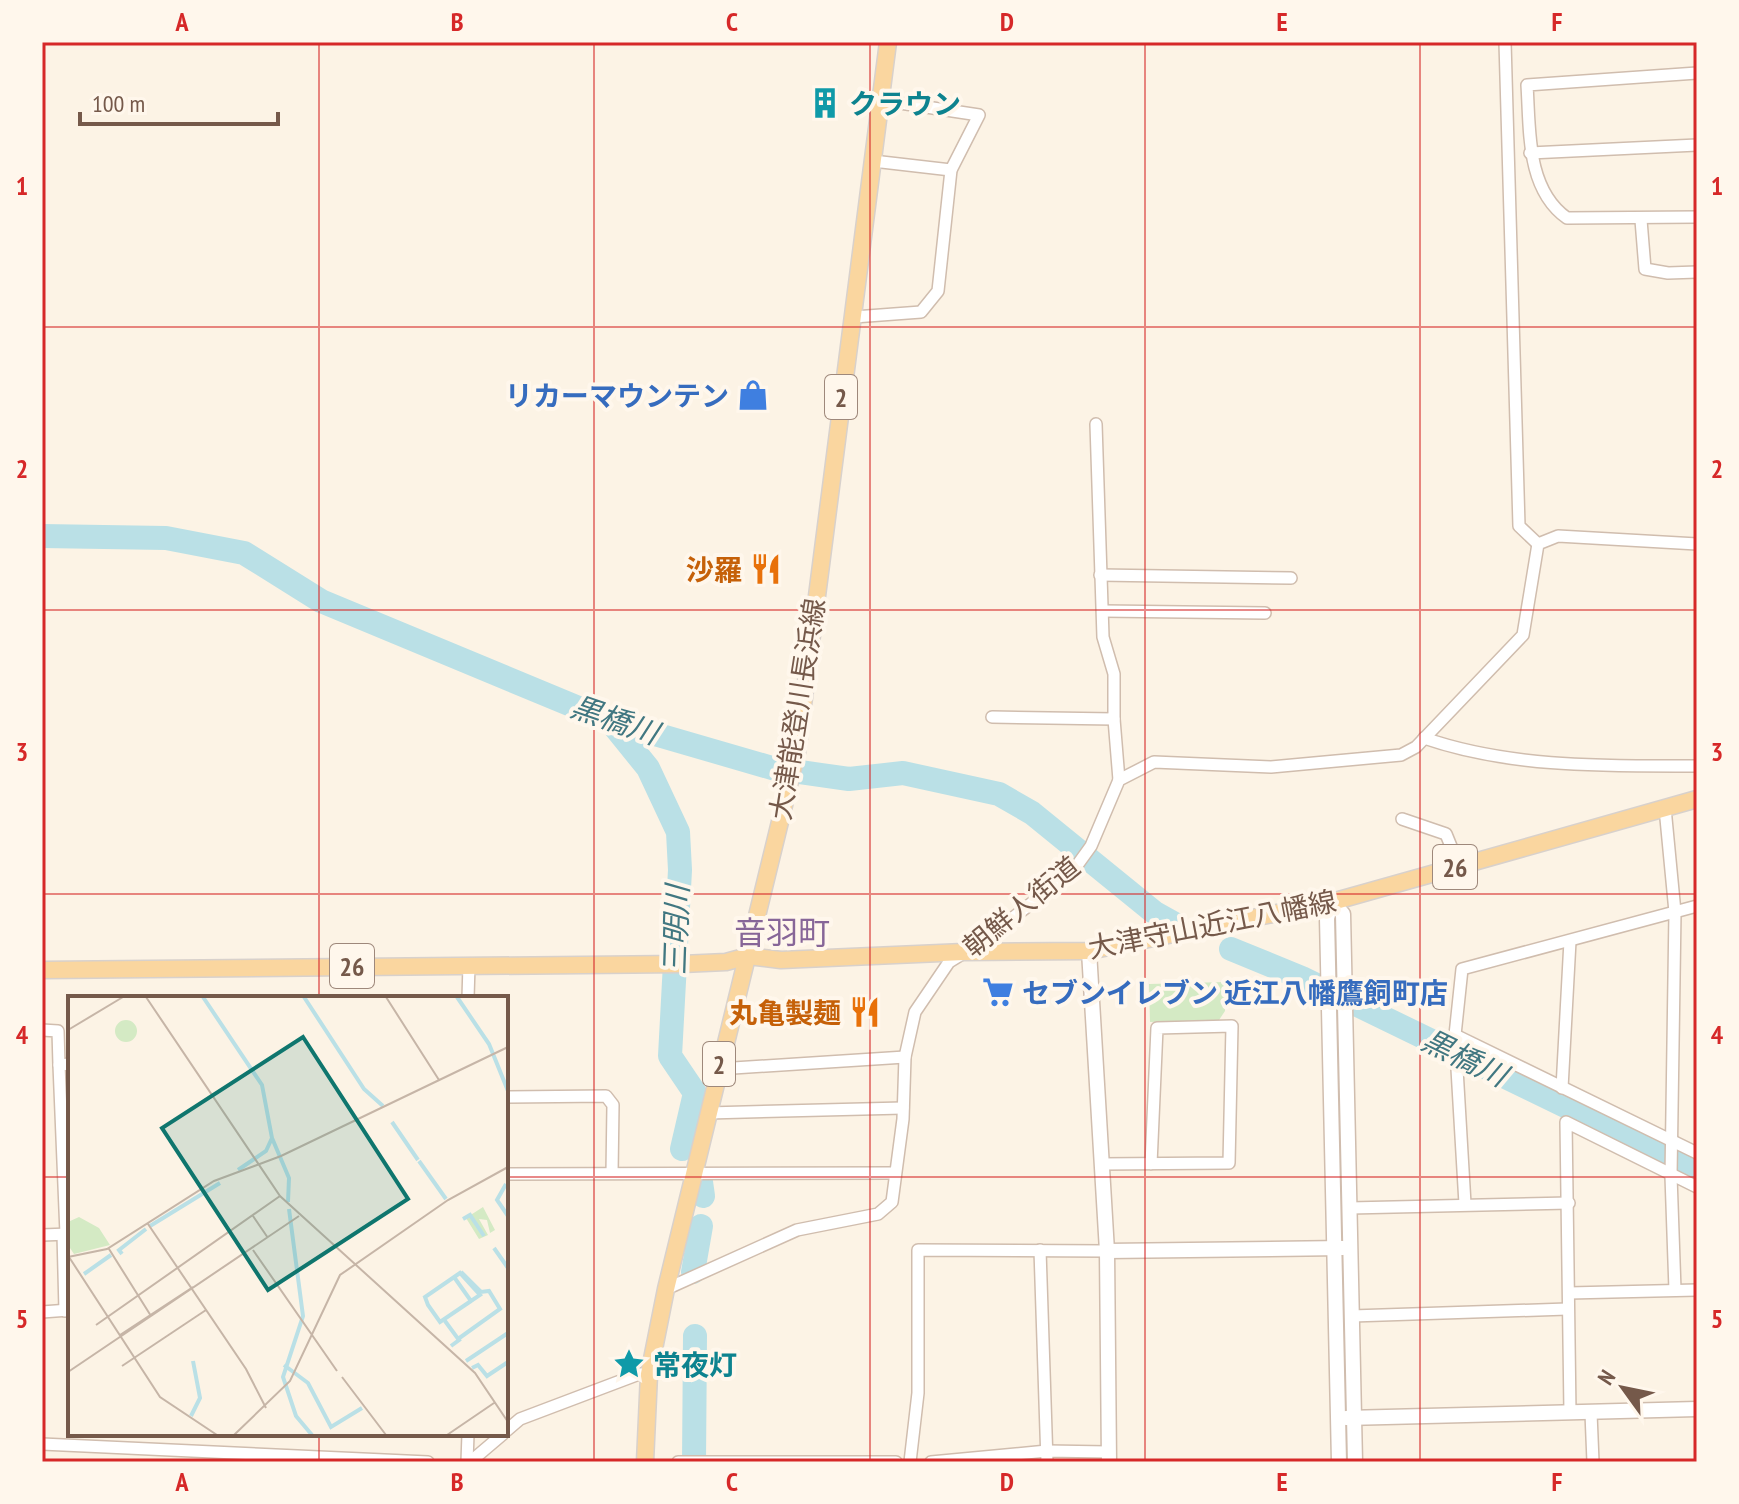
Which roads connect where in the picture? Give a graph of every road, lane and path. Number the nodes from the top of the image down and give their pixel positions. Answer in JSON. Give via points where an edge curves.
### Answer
{"nodes":[{"id":1,"x":888,"y":42,"type":"edge"},
{"id":2,"x":1505,"y":42,"type":"edge"},
{"id":3,"x":1697,"y":73,"type":"edge"},
{"id":4,"x":880,"y":100,"type":"junction"},
{"id":5,"x":1697,"y":145,"type":"edge"},
{"id":6,"x":1530,"y":153,"type":"junction"},
{"id":7,"x":873,"y":161,"type":"junction"},
{"id":8,"x":951,"y":170,"type":"junction"},
{"id":9,"x":1697,"y":217,"type":"edge"},
{"id":10,"x":1641,"y":220,"type":"junction"},
{"id":11,"x":1697,"y":272,"type":"edge"},
{"id":12,"x":854,"y":317,"type":"junction"},
{"id":13,"x":1096,"y":424,"type":"dead end"},
{"id":14,"x":1538,"y":544,"type":"junction"},
{"id":15,"x":1697,"y":544,"type":"edge"},
{"id":16,"x":1100,"y":575,"type":"junction"},
{"id":17,"x":1291,"y":578,"type":"dead end"},
{"id":18,"x":1103,"y":611,"type":"junction"},
{"id":19,"x":1265,"y":613,"type":"dead end"},
{"id":20,"x":992,"y":717,"type":"dead end"},
{"id":21,"x":1114,"y":719,"type":"junction"},
{"id":22,"x":1424,"y":738,"type":"junction"},
{"id":23,"x":1697,"y":766,"type":"edge"},
{"id":24,"x":1119,"y":780,"type":"junction"},
{"id":25,"x":1697,"y":799,"type":"edge"},
{"id":26,"x":1665,"y":808,"type":"junction"},
{"id":27,"x":1402,"y":819,"type":"dead end"},
{"id":28,"x":1459,"y":866,"type":"junction"},
{"id":29,"x":1332,"y":902,"type":"junction"},
{"id":30,"x":1697,"y":906,"type":"edge"},
{"id":31,"x":1675,"y":912,"type":"junction"},
{"id":32,"x":1570,"y":941,"type":"junction"},
{"id":33,"x":1089,"y":951,"type":"junction"},
{"id":34,"x":964,"y":952,"type":"junction"},
{"id":35,"x":748,"y":956,"type":"junction"},
{"id":36,"x":469,"y":965,"type":"junction"},
{"id":37,"x":42,"y":970,"type":"edge"},
{"id":38,"x":468,"y":996,"type":"edge"},
{"id":39,"x":42,"y":1030,"type":"edge"},
{"id":40,"x":1455,"y":1035,"type":"junction"},
{"id":41,"x":905,"y":1057,"type":"junction"},
{"id":42,"x":64,"y":1064,"type":"edge"},
{"id":43,"x":718,"y":1069,"type":"junction"},
{"id":44,"x":1562,"y":1088,"type":"junction"},
{"id":45,"x":508,"y":1097,"type":"edge"},
{"id":46,"x":903,"y":1108,"type":"junction"},
{"id":47,"x":708,"y":1113,"type":"junction"},
{"id":48,"x":66,"y":1121,"type":"edge"},
{"id":49,"x":1673,"y":1141,"type":"junction"},
{"id":50,"x":1697,"y":1153,"type":"edge"},
{"id":51,"x":1102,"y":1164,"type":"junction"},
{"id":52,"x":1151,"y":1164,"type":"junction"},
{"id":53,"x":67,"y":1173,"type":"edge"},
{"id":54,"x":612,"y":1173,"type":"junction"},
{"id":55,"x":895,"y":1173,"type":"junction"},
{"id":56,"x":508,"y":1174,"type":"edge"},
{"id":57,"x":694,"y":1174,"type":"junction"},
{"id":58,"x":1671,"y":1176,"type":"junction"},
{"id":59,"x":1697,"y":1187,"type":"edge"},
{"id":60,"x":1569,"y":1203,"type":"junction"},
{"id":61,"x":1465,"y":1204,"type":"junction"},
{"id":62,"x":1350,"y":1208,"type":"junction"},
{"id":63,"x":66,"y":1234,"type":"edge"},
{"id":64,"x":42,"y":1235,"type":"edge"},
{"id":65,"x":1343,"y":1248,"type":"junction"},
{"id":66,"x":1040,"y":1250,"type":"junction"},
{"id":67,"x":1107,"y":1251,"type":"junction"},
{"id":68,"x":666,"y":1289,"type":"junction"},
{"id":69,"x":1675,"y":1290,"type":"junction"},
{"id":70,"x":1697,"y":1290,"type":"edge"},
{"id":71,"x":1569,"y":1293,"type":"junction"},
{"id":72,"x":1567,"y":1309,"type":"junction"},
{"id":73,"x":67,"y":1310,"type":"edge"},
{"id":74,"x":42,"y":1312,"type":"edge"},
{"id":75,"x":1352,"y":1316,"type":"junction"},
{"id":76,"x":649,"y":1374,"type":"junction"},
{"id":77,"x":1697,"y":1409,"type":"edge"},
{"id":78,"x":1570,"y":1413,"type":"junction"},
{"id":79,"x":1591,"y":1413,"type":"junction"},
{"id":80,"x":1354,"y":1417,"type":"junction"},
{"id":81,"x":1337,"y":1418,"type":"junction"},
{"id":82,"x":508,"y":1430,"type":"edge"},
{"id":83,"x":468,"y":1436,"type":"edge"},
{"id":84,"x":500,"y":1436,"type":"edge"},
{"id":85,"x":42,"y":1444,"type":"edge"},
{"id":86,"x":1047,"y":1457,"type":"edge"},
{"id":87,"x":1108,"y":1457,"type":"edge"},
{"id":88,"x":688,"y":1461,"type":"edge"},
{"id":89,"x":700,"y":1461,"type":"edge"},
{"id":90,"x":428,"y":1462,"type":"edge"},
{"id":91,"x":468,"y":1462,"type":"edge"},
{"id":92,"x":646,"y":1462,"type":"edge"},
{"id":93,"x":678,"y":1462,"type":"edge"},
{"id":94,"x":896,"y":1462,"type":"edge"},
{"id":95,"x":910,"y":1462,"type":"edge"},
{"id":96,"x":931,"y":1462,"type":"edge"},
{"id":97,"x":1339,"y":1462,"type":"edge"},
{"id":98,"x":1355,"y":1462,"type":"edge"},
{"id":99,"x":1593,"y":1462,"type":"edge"}],
"edges":[{"from":1,"to":4,"type":"main road","name":"大津能登川長浜線","number":"2"},
{"from":2,"to":14,"type":"street","via":[[1519,526]]},
{"from":3,"to":6,"type":"street","via":[[1527,85]]},
{"from":4,"to":7,"type":"main road","name":"大津能登川長浜線","number":"2"},
{"from":4,"to":8,"type":"street","via":[[979,115]]},
{"from":5,"to":6,"type":"street"},
{"from":6,"to":10,"type":"street","via":[[1552,208],[1567,218]]},
{"from":7,"to":8,"type":"street"},
{"from":7,"to":12,"type":"main road","name":"大津能登川長浜線","number":"2"},
{"from":8,"to":12,"type":"street","via":[[938,291],[921,312]]},
{"from":9,"to":10,"type":"street"},
{"from":10,"to":11,"type":"street","via":[[1645,269]]},
{"from":12,"to":35,"type":"main road","name":"大津能登川長浜線","number":"2","via":[[797,752]]},
{"from":13,"to":16,"type":"street"},
{"from":14,"to":15,"type":"street","via":[[1558,536]]},
{"from":14,"to":22,"type":"street","via":[[1523,635]]},
{"from":16,"to":17,"type":"street"},
{"from":16,"to":18,"type":"street"},
{"from":18,"to":19,"type":"street"},
{"from":18,"to":21,"type":"street","via":[[1103,637],[1114,674]]},
{"from":20,"to":21,"type":"street"},
{"from":21,"to":24,"type":"street"},
{"from":22,"to":23,"type":"street","via":[[1470,754],[1596,766]]},
{"from":22,"to":24,"type":"street","via":[[1401,755],[1271,767],[1154,762]]},
{"from":24,"to":34,"type":"street","name":"朝鮮人街道","via":[[1091,846],[1073,871]]},
{"from":25,"to":26,"type":"main road","name":"大津守山近江八幡線","number":"26"},
{"from":26,"to":28,"type":"main road","name":"大津守山近江八幡線","number":"26"},
{"from":26,"to":31,"type":"street"},
{"from":27,"to":28,"type":"street","via":[[1446,834]]},
{"from":28,"to":29,"type":"main road","name":"大津守山近江八幡線","number":"26"},
{"from":29,"to":33,"type":"main road","name":"大津守山近江八幡線","number":"26"},
{"from":29,"to":62,"type":"street","via":[[1343,914]]},
{"from":29,"to":65,"type":"street","via":[[1327,918],[1330,1016]]},
{"from":30,"to":31,"type":"street"},
{"from":31,"to":32,"type":"street"},
{"from":31,"to":49,"type":"street"},
{"from":32,"to":40,"type":"street","via":[[1462,969]]},
{"from":32,"to":44,"type":"street"},
{"from":33,"to":34,"type":"main road","name":"大津守山近江八幡線","number":"26"},
{"from":33,"to":51,"type":"street"},
{"from":34,"to":35,"type":"main road","name":"大津守山近江八幡線","number":"26","via":[[781,960]]},
{"from":34,"to":41,"type":"street","name":"朝鮮人街道","via":[[938,975],[915,1012]]},
{"from":35,"to":36,"type":"main road","name":"大津守山近江八幡線","number":"26","via":[[682,964]]},
{"from":35,"to":43,"type":"main road","name":"大津能登川長浜線","number":"2"},
{"from":36,"to":37,"type":"main road","name":"大津守山近江八幡線","number":"26"},
{"from":36,"to":38,"type":"street"},
{"from":39,"to":42,"type":"street","via":[[58,1031]]},
{"from":40,"to":44,"type":"street"},
{"from":40,"to":61,"type":"street"},
{"from":41,"to":43,"type":"street"},
{"from":41,"to":46,"type":"street","name":"朝鮮人街道"},
{"from":42,"to":48,"type":"street"},
{"from":43,"to":47,"type":"main road","name":"大津能登川長浜線","number":"2"},
{"from":44,"to":49,"type":"street"},
{"from":45,"to":54,"type":"street","via":[[606,1096],[613,1105]]},
{"from":46,"to":47,"type":"street"},
{"from":46,"to":55,"type":"street","name":"朝鮮人街道"},
{"from":47,"to":57,"type":"main road","name":"大津能登川長浜線","number":"2"},
{"from":48,"to":53,"type":"street"},
{"from":49,"to":50,"type":"street"},
{"from":49,"to":58,"type":"street"},
{"from":51,"to":52,"type":"street"},
{"from":51,"to":67,"type":"street"},
{"from":52,"to":52,"type":"street","via":[[1229,1163],[1232,1026],[1157,1028]]},
{"from":53,"to":63,"type":"street"},
{"from":54,"to":56,"type":"street"},
{"from":54,"to":57,"type":"street"},
{"from":55,"to":57,"type":"street"},
{"from":55,"to":68,"type":"street","name":"朝鮮人街道","via":[[892,1202],[878,1214],[797,1230]]},
{"from":57,"to":68,"type":"main road","name":"大津能登川長浜線","number":"2"},
{"from":58,"to":59,"type":"street"},
{"from":58,"to":60,"type":"street","via":[[1566,1122]]},
{"from":58,"to":69,"type":"street"},
{"from":60,"to":61,"type":"street"},
{"from":60,"to":71,"type":"street"},
{"from":61,"to":62,"type":"street"},
{"from":62,"to":65,"type":"street"},
{"from":63,"to":64,"type":"street"},
{"from":63,"to":73,"type":"street"},
{"from":65,"to":67,"type":"street"},
{"from":65,"to":75,"type":"street"},
{"from":65,"to":81,"type":"street"},
{"from":66,"to":67,"type":"street"},
{"from":66,"to":86,"type":"street"},
{"from":66,"to":95,"type":"street","via":[[918,1250],[918,1393]]},
{"from":67,"to":87,"type":"street"},
{"from":68,"to":76,"type":"main road","name":"大津能登川長浜線","number":"2"},
{"from":69,"to":70,"type":"street"},
{"from":69,"to":71,"type":"street"},
{"from":71,"to":72,"type":"street"},
{"from":72,"to":75,"type":"street"},
{"from":72,"to":78,"type":"street"},
{"from":73,"to":74,"type":"street"},
{"from":75,"to":80,"type":"street"},
{"from":76,"to":82,"type":"street","via":[[520,1419]]},
{"from":76,"to":92,"type":"main road","name":"大津能登川長浜線","number":"2"},
{"from":77,"to":79,"type":"street"},
{"from":78,"to":79,"type":"street"},
{"from":78,"to":80,"type":"street"},
{"from":79,"to":99,"type":"street"},
{"from":80,"to":81,"type":"street"},
{"from":80,"to":98,"type":"street"},
{"from":81,"to":97,"type":"street"},
{"from":83,"to":91,"type":"street"},
{"from":84,"to":91,"type":"street"},
{"from":85,"to":90,"type":"street"},
{"from":86,"to":87,"type":"street"},
{"from":86,"to":96,"type":"street"},
{"from":88,"to":89,"type":"street"},
{"from":88,"to":93,"type":"street"},
{"from":89,"to":94,"type":"street"}]}
